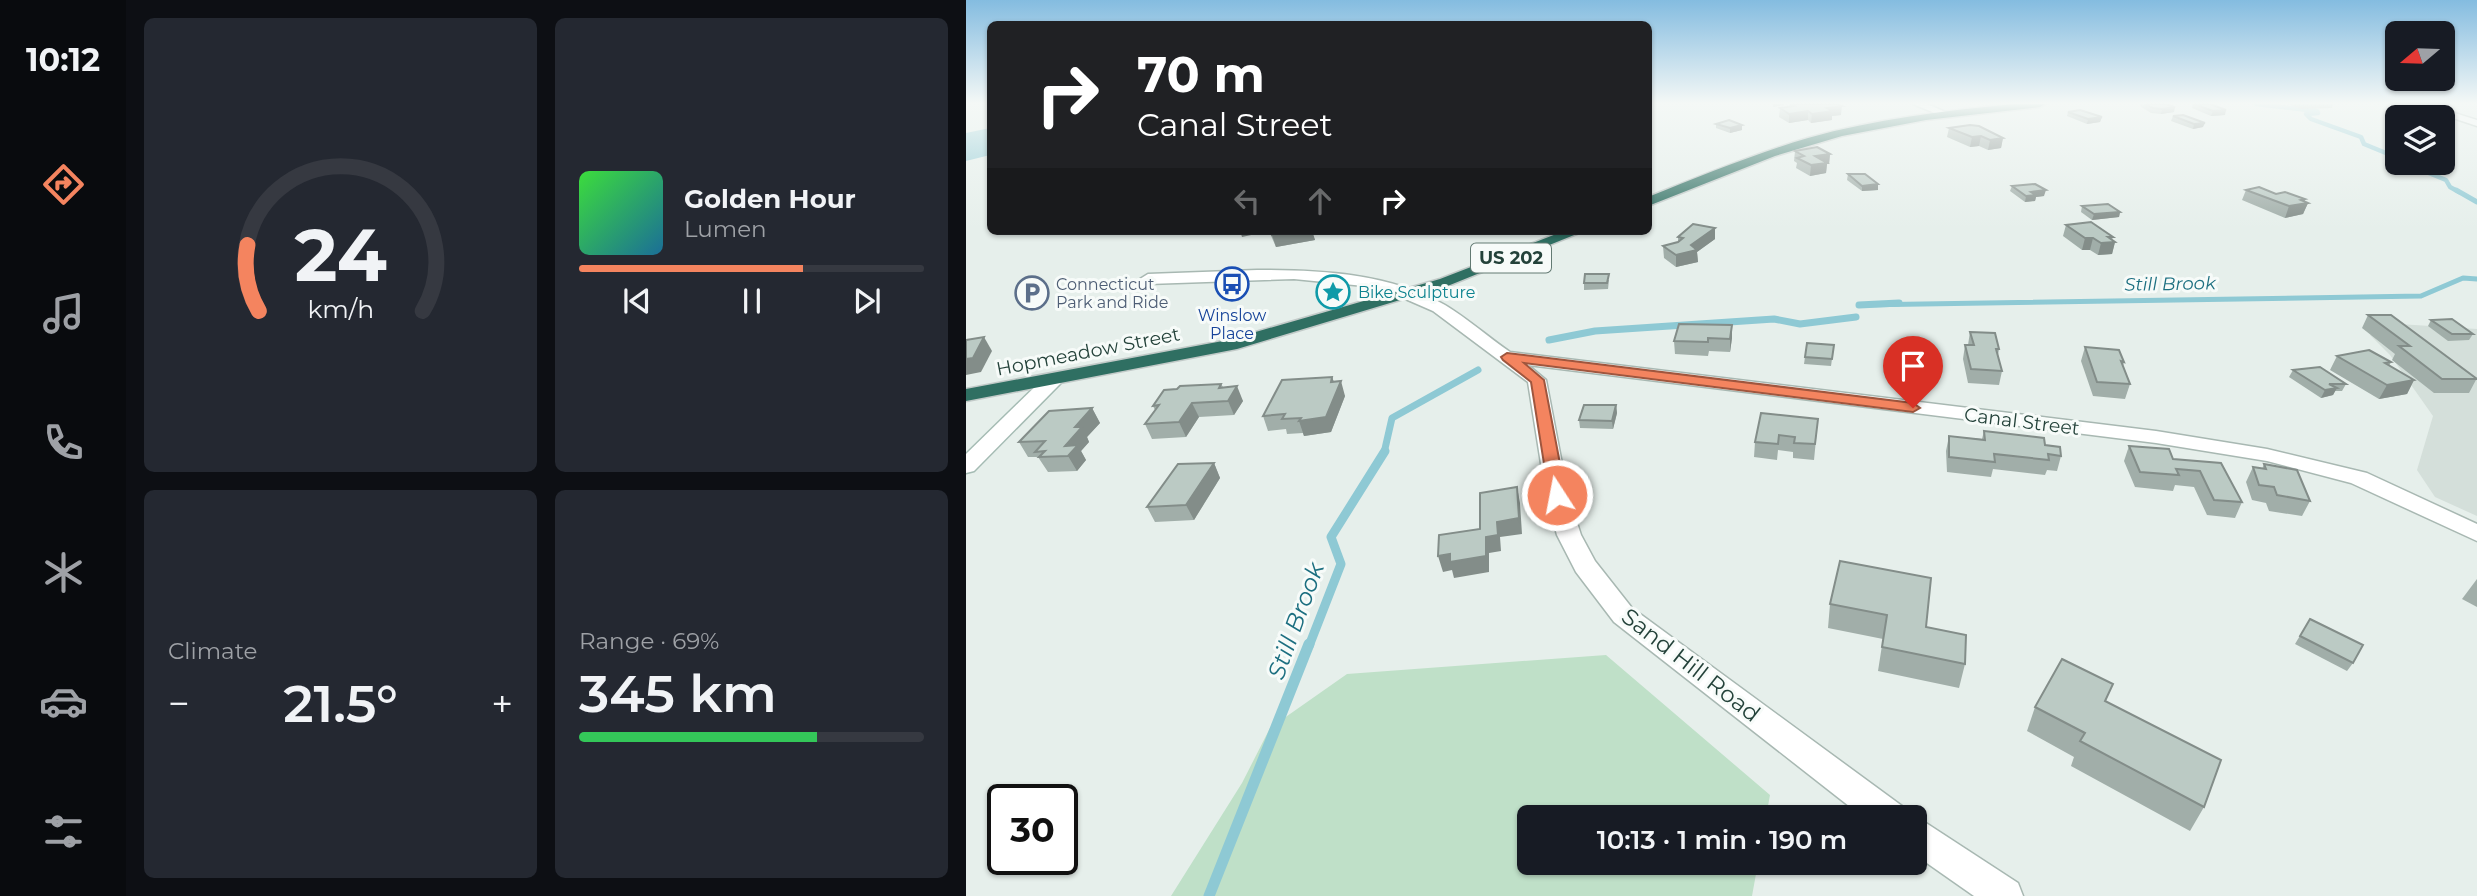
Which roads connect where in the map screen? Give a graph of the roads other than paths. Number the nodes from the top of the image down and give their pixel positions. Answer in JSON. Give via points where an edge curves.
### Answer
{"nodes":[{"id":1,"x":1797,"y":146,"type":"edge"},
{"id":2,"x":1652,"y":200,"type":"edge"},
{"id":3,"x":1567,"y":235,"type":"edge"},
{"id":4,"x":1148,"y":279,"type":"dead end"},
{"id":5,"x":1409,"y":294,"type":"junction"},
{"id":6,"x":1507,"y":357,"type":"junction"},
{"id":7,"x":1053,"y":380,"type":"junction"},
{"id":8,"x":966,"y":395,"type":"edge"},
{"id":9,"x":966,"y":466,"type":"edge"},
{"id":10,"x":2477,"y":533,"type":"edge"},
{"id":11,"x":1872,"y":805,"type":"edge"},
{"id":12,"x":1927,"y":843,"type":"edge"},
{"id":13,"x":2006,"y":896,"type":"edge"}],
"edges":[{"from":1,"to":2,"type":"highway"},
{"from":3,"to":5,"type":"highway","name":"Hopmeadow Street","number":"US 202"},
{"from":4,"to":5,"type":"street","via":[[1330,276],[1357,278]]},
{"from":5,"to":6,"type":"street","name":"Canal Street","via":[[1437,307]]},
{"from":5,"to":7,"type":"highway","name":"Hopmeadow Street","number":"US 202","via":[[1231,345]]},
{"from":6,"to":10,"type":"street","name":"Canal Street","via":[[2267,455],[2359,478]]},
{"from":6,"to":11,"type":"street","name":"Sand Hill Road","via":[[1537,380],[1557,495],[1569,535],[1585,566],[1623,615]]},
{"from":7,"to":8,"type":"highway","name":"Hopmeadow Street","number":"US 202"},
{"from":7,"to":9,"type":"street"},
{"from":12,"to":13,"type":"street"}]}
